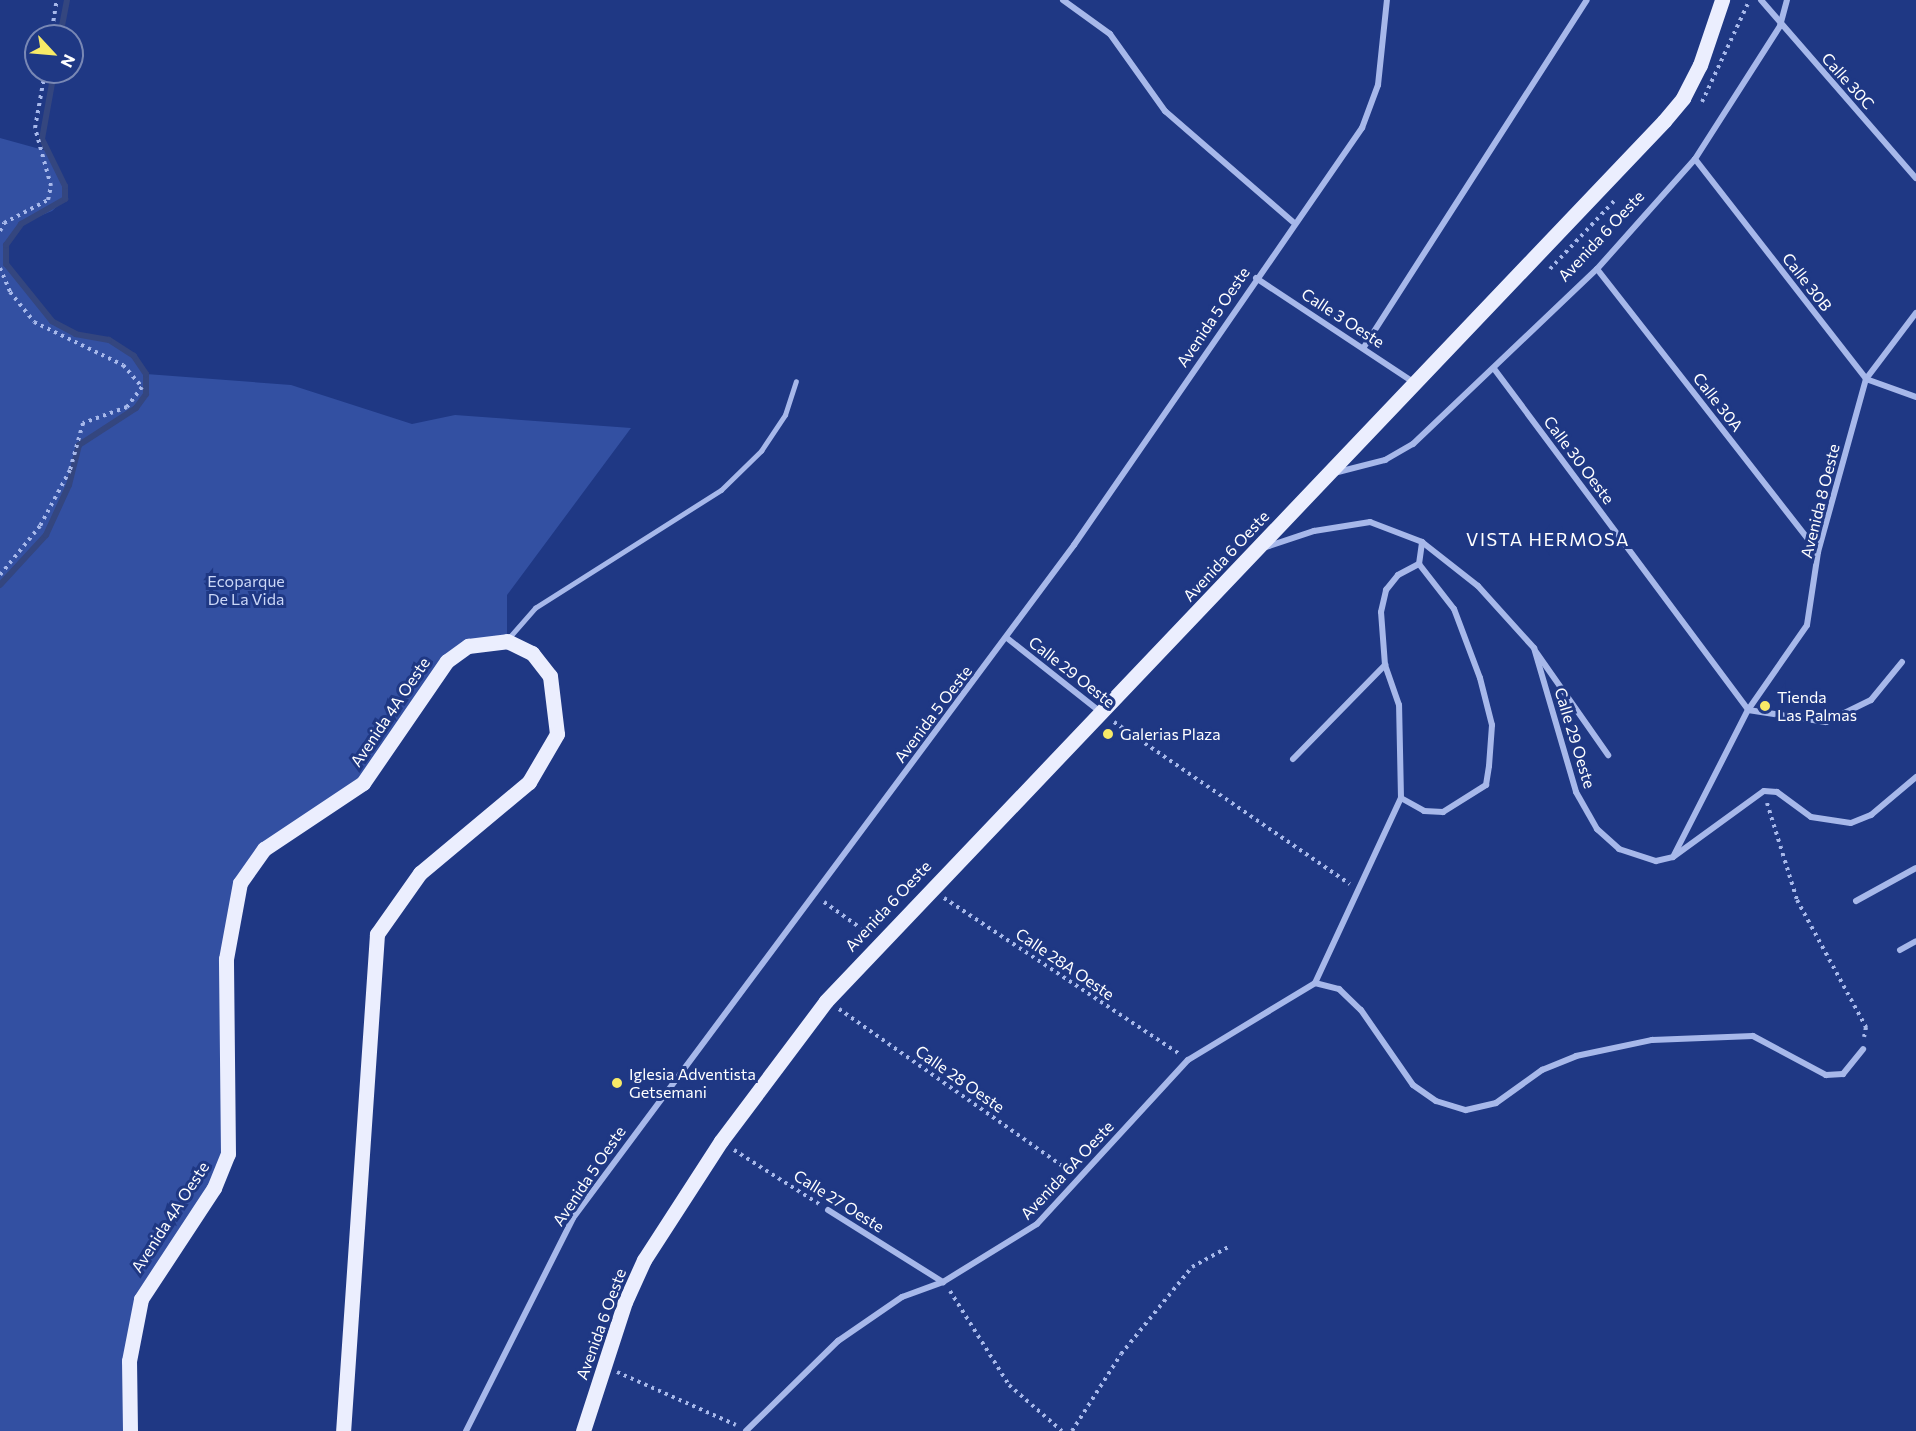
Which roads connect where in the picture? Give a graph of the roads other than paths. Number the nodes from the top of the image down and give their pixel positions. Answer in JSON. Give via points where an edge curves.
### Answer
{"nodes":[{"id":1,"x":1063,"y":0,"type":"edge"},
{"id":2,"x":1388,"y":0,"type":"edge"},
{"id":3,"x":1587,"y":0,"type":"edge"},
{"id":4,"x":1722,"y":0,"type":"edge"},
{"id":5,"x":1761,"y":0,"type":"edge"},
{"id":6,"x":1787,"y":0,"type":"edge"},
{"id":7,"x":1780,"y":26,"type":"junction"},
{"id":8,"x":1695,"y":159,"type":"junction"},
{"id":9,"x":1916,"y":178,"type":"edge"},
{"id":10,"x":1293,"y":222,"type":"junction"},
{"id":11,"x":1597,"y":268,"type":"junction"},
{"id":12,"x":1256,"y":278,"type":"junction"},
{"id":13,"x":1916,"y":313,"type":"edge"},
{"id":14,"x":1364,"y":347,"type":"junction"},
{"id":15,"x":1496,"y":370,"type":"junction"},
{"id":16,"x":1866,"y":379,"type":"junction"},
{"id":17,"x":1413,"y":381,"type":"junction"},
{"id":18,"x":796,"y":382,"type":"dead end"},
{"id":19,"x":1916,"y":397,"type":"edge"},
{"id":20,"x":1323,"y":476,"type":"junction"},
{"id":21,"x":1422,"y":542,"type":"junction"},
{"id":22,"x":1257,"y":550,"type":"junction"},
{"id":23,"x":1818,"y":552,"type":"junction"},
{"id":24,"x":1419,"y":564,"type":"junction"},
{"id":25,"x":1006,"y":638,"type":"junction"},
{"id":26,"x":507,"y":641,"type":"junction"},
{"id":27,"x":1533,"y":648,"type":"junction"},
{"id":28,"x":1902,"y":662,"type":"dead end"},
{"id":29,"x":1384,"y":665,"type":"junction"},
{"id":30,"x":1748,"y":710,"type":"junction"},
{"id":31,"x":1108,"y":718,"type":"junction"},
{"id":32,"x":1608,"y":754,"type":"dead end"},
{"id":33,"x":1293,"y":759,"type":"dead end"},
{"id":34,"x":1916,"y":777,"type":"edge"},
{"id":35,"x":1401,"y":798,"type":"junction"},
{"id":36,"x":1673,"y":857,"type":"junction"},
{"id":37,"x":1916,"y":868,"type":"edge"},
{"id":38,"x":1856,"y":901,"type":"dead end"},
{"id":39,"x":1916,"y":941,"type":"edge"},
{"id":40,"x":1900,"y":950,"type":"dead end"},
{"id":41,"x":1315,"y":983,"type":"junction"},
{"id":42,"x":1863,"y":1049,"type":"road end"},
{"id":43,"x":828,"y":1210,"type":"road end"},
{"id":44,"x":943,"y":1282,"type":"junction"},
{"id":45,"x":130,"y":1431,"type":"edge"},
{"id":46,"x":343,"y":1431,"type":"edge"},
{"id":47,"x":466,"y":1431,"type":"edge"},
{"id":48,"x":584,"y":1431,"type":"edge"},
{"id":49,"x":747,"y":1431,"type":"edge"}],
"edges":[{"from":1,"to":10,"type":"street","via":[[1110,34],[1165,111]]},
{"from":2,"to":10,"type":"street","name":"Avenida 5 Oeste","via":[[1373,106]]},
{"from":3,"to":14,"type":"street"},
{"from":4,"to":17,"type":"main road","name":"Avenida 6 Oeste","via":[[1683,98]]},
{"from":5,"to":7,"type":"street","name":"Calle 30C"},
{"from":6,"to":7,"type":"street","name":"Avenida 6 Oeste"},
{"from":7,"to":8,"type":"street","name":"Avenida 6 Oeste"},
{"from":7,"to":9,"type":"street","name":"Calle 30C"},
{"from":8,"to":11,"type":"street","name":"Avenida 6 Oeste"},
{"from":8,"to":16,"type":"street","name":"Calle 30B"},
{"from":10,"to":12,"type":"street","name":"Avenida 5 Oeste"},
{"from":11,"to":15,"type":"street","name":"Avenida 6 Oeste"},
{"from":11,"to":23,"type":"street","name":"Calle 30A"},
{"from":12,"to":14,"type":"street","name":"Calle 3 Oeste"},
{"from":12,"to":25,"type":"street","name":"Avenida 5 Oeste"},
{"from":13,"to":16,"type":"street","name":"Avenida 8 Oeste"},
{"from":14,"to":17,"type":"street","name":"Calle 3 Oeste"},
{"from":15,"to":20,"type":"street","name":"Avenida 6 Oeste","via":[[1413,444],[1385,460]]},
{"from":15,"to":30,"type":"street","name":"Calle 30 Oeste"},
{"from":16,"to":19,"type":"street"},
{"from":16,"to":23,"type":"street","name":"Avenida 8 Oeste"},
{"from":17,"to":20,"type":"main road","name":"Avenida 6 Oeste"},
{"from":18,"to":26,"type":"lane","via":[[785,415],[761,451],[721,490],[535,608]]},
{"from":20,"to":22,"type":"main road","name":"Avenida 6 Oeste"},
{"from":21,"to":22,"type":"street","name":"Calle 29 Oeste","via":[[1370,522],[1314,531]]},
{"from":21,"to":24,"type":"street"},
{"from":21,"to":27,"type":"street","name":"Calle 29 Oeste","via":[[1478,586]]},
{"from":22,"to":31,"type":"main road","name":"Avenida 6 Oeste"},
{"from":23,"to":30,"type":"street","name":"Avenida 8 Oeste","via":[[1807,625]]},
{"from":24,"to":29,"type":"street","via":[[1398,574],[1386,590],[1381,612]]},
{"from":24,"to":35,"type":"street","via":[[1454,609],[1480,678],[1492,725],[1489,766],[1486,784],[1443,812],[1424,811]]},
{"from":25,"to":31,"type":"street","name":"Calle 29 Oeste"},
{"from":25,"to":47,"type":"street","name":"Avenida 5 Oeste","via":[[573,1218]]},
{"from":26,"to":45,"type":"main road","name":"Avenida 4A Oeste","via":[[468,646],[447,661],[363,783],[275,840],[253,860],[240,883],[226,959],[228,1154],[214,1188],[141,1299],[131,1338]]},
{"from":26,"to":46,"type":"main road","via":[[532,652],[550,676],[557,734],[529,782],[420,873],[377,934]]},
{"from":27,"to":32,"type":"street"},
{"from":27,"to":36,"type":"street","name":"Calle 29 Oeste","via":[[1576,792],[1597,829],[1619,849],[1656,861]]},
{"from":28,"to":30,"type":"street","via":[[1871,700],[1826,722]]},
{"from":29,"to":33,"type":"street"},
{"from":29,"to":35,"type":"street","via":[[1398,705]]},
{"from":30,"to":36,"type":"street","name":"Avenida 8 Oeste"},
{"from":31,"to":48,"type":"main road","name":"Avenida 6 Oeste","via":[[928,888],[879,941],[644,1260]]},
{"from":34,"to":36,"type":"street","via":[[1871,815],[1851,824],[1811,817],[1777,792],[1764,791]]},
{"from":35,"to":41,"type":"street"},
{"from":37,"to":38,"type":"street"},
{"from":39,"to":40,"type":"street"},
{"from":41,"to":42,"type":"street","via":[[1339,989],[1361,1010],[1413,1084],[1436,1101],[1466,1110],[1496,1103],[1542,1070],[1576,1056],[1652,1040],[1753,1036],[1826,1075],[1843,1074]]},
{"from":41,"to":44,"type":"street","name":"Avenida 6A Oeste","via":[[1188,1060],[1037,1224]]},
{"from":43,"to":44,"type":"street","name":"Calle 27 Oeste"},
{"from":44,"to":49,"type":"street","name":"Avenida 6A Oeste","via":[[902,1297],[838,1341]]}]}
